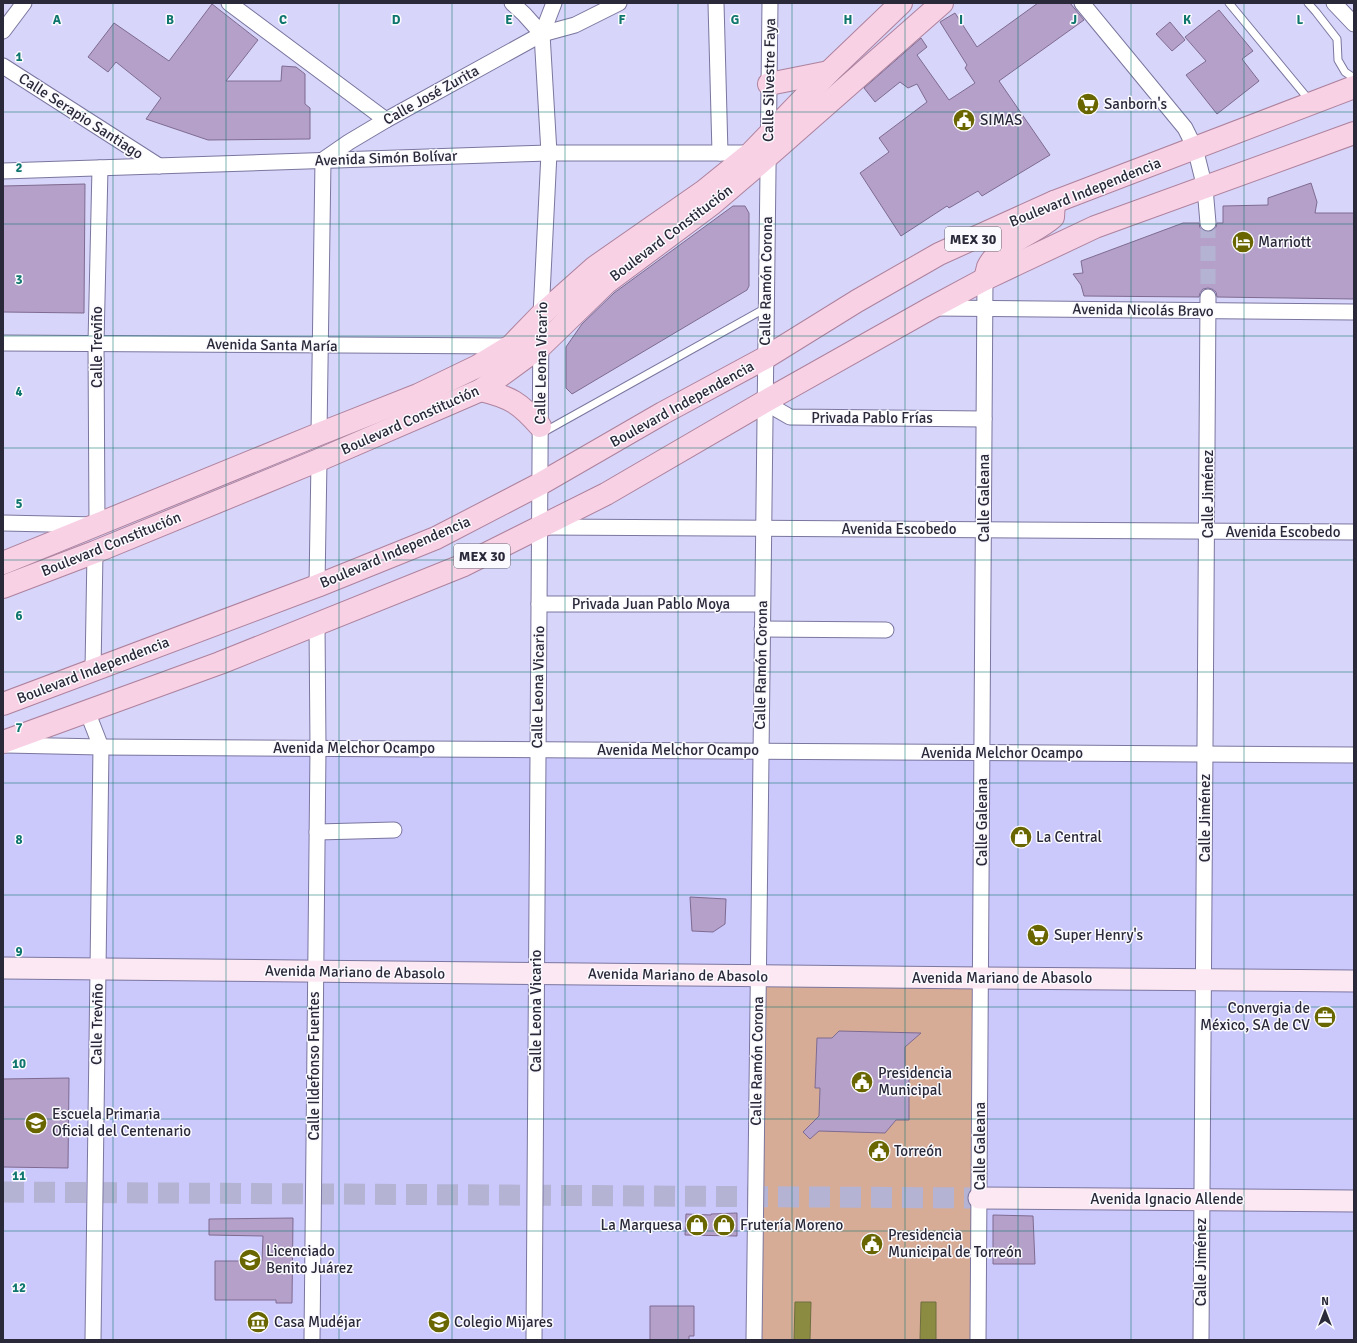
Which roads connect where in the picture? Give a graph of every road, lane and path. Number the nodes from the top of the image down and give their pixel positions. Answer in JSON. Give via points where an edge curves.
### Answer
{"nodes":[{"id":1,"x":24,"y":3,"type":"edge"},
{"id":2,"x":229,"y":3,"type":"edge"},
{"id":3,"x":512,"y":3,"type":"edge"},
{"id":4,"x":554,"y":3,"type":"edge"},
{"id":5,"x":619,"y":3,"type":"edge"},
{"id":6,"x":716,"y":3,"type":"edge"},
{"id":7,"x":770,"y":3,"type":"edge"},
{"id":8,"x":901,"y":3,"type":"edge"},
{"id":9,"x":942,"y":3,"type":"edge"},
{"id":10,"x":1082,"y":3,"type":"edge"},
{"id":11,"x":1229,"y":3,"type":"edge"},
{"id":12,"x":1308,"y":3,"type":"edge"},
{"id":13,"x":1334,"y":3,"type":"edge"},
{"id":14,"x":1354,"y":24,"type":"edge"},
{"id":15,"x":3,"y":32,"type":"edge"},
{"id":16,"x":542,"y":34,"type":"junction"},
{"id":17,"x":3,"y":66,"type":"edge"},
{"id":18,"x":829,"y":72,"type":"junction"},
{"id":19,"x":1354,"y":78,"type":"edge"},
{"id":20,"x":769,"y":84,"type":"junction"},
{"id":21,"x":1354,"y":88,"type":"edge"},
{"id":22,"x":1311,"y":103,"type":"junction"},
{"id":23,"x":386,"y":120,"type":"junction"},
{"id":24,"x":1354,"y":133,"type":"edge"},
{"id":25,"x":1195,"y":148,"type":"junction"},
{"id":26,"x":762,"y":149,"type":"junction"},
{"id":27,"x":549,"y":152,"type":"junction"},
{"id":28,"x":720,"y":153,"type":"junction"},
{"id":29,"x":323,"y":160,"type":"junction"},
{"id":30,"x":160,"y":166,"type":"junction"},
{"id":31,"x":100,"y":168,"type":"junction"},
{"id":32,"x":3,"y":171,"type":"edge"},
{"id":33,"x":1205,"y":188,"type":"junction"},
{"id":34,"x":1054,"y":202,"type":"junction"},
{"id":35,"x":1208,"y":223,"type":"tunnel mouth"},
{"id":36,"x":985,"y":279,"type":"junction"},
{"id":37,"x":1208,"y":304,"type":"junction"},
{"id":38,"x":766,"y":308,"type":"junction"},
{"id":39,"x":931,"y":308,"type":"junction"},
{"id":40,"x":985,"y":309,"type":"junction"},
{"id":41,"x":1354,"y":312,"type":"edge"},
{"id":42,"x":541,"y":315,"type":"junction"},
{"id":43,"x":3,"y":343,"type":"edge"},
{"id":44,"x":96,"y":343,"type":"junction"},
{"id":45,"x":320,"y":346,"type":"junction"},
{"id":46,"x":511,"y":346,"type":"junction"},
{"id":47,"x":541,"y":346,"type":"junction"},
{"id":48,"x":765,"y":358,"type":"junction"},
{"id":49,"x":481,"y":390,"type":"junction"},
{"id":50,"x":764,"y":402,"type":"junction"},
{"id":51,"x":984,"y":418,"type":"junction"},
{"id":52,"x":540,"y":430,"type":"junction"},
{"id":53,"x":319,"y":434,"type":"junction"},
{"id":54,"x":319,"y":460,"type":"junction"},
{"id":55,"x":540,"y":484,"type":"junction"},
{"id":56,"x":3,"y":523,"type":"edge"},
{"id":57,"x":97,"y":525,"type":"junction"},
{"id":58,"x":540,"y":527,"type":"junction"},
{"id":59,"x":763,"y":528,"type":"junction"},
{"id":60,"x":984,"y":530,"type":"junction"},
{"id":61,"x":1208,"y":531,"type":"junction"},
{"id":62,"x":1354,"y":532,"type":"edge"},
{"id":63,"x":95,"y":552,"type":"junction"},
{"id":64,"x":3,"y":563,"type":"edge"},
{"id":65,"x":317,"y":586,"type":"junction"},
{"id":66,"x":3,"y":587,"type":"edge"},
{"id":67,"x":539,"y":604,"type":"junction"},
{"id":68,"x":762,"y":604,"type":"junction"},
{"id":69,"x":317,"y":624,"type":"junction"},
{"id":70,"x":762,"y":629,"type":"junction"},
{"id":71,"x":886,"y":630,"type":"dead end"},
{"id":72,"x":93,"y":670,"type":"junction"},
{"id":73,"x":3,"y":704,"type":"edge"},
{"id":74,"x":87,"y":711,"type":"junction"},
{"id":75,"x":3,"y":743,"type":"edge"},
{"id":76,"x":101,"y":747,"type":"junction"},
{"id":77,"x":318,"y":748,"type":"junction"},
{"id":78,"x":538,"y":749,"type":"junction"},
{"id":79,"x":760,"y":751,"type":"junction"},
{"id":80,"x":982,"y":752,"type":"junction"},
{"id":81,"x":1206,"y":754,"type":"junction"},
{"id":82,"x":1354,"y":755,"type":"edge"},
{"id":83,"x":394,"y":830,"type":"dead end"},
{"id":84,"x":317,"y":832,"type":"junction"},
{"id":85,"x":3,"y":968,"type":"edge"},
{"id":86,"x":98,"y":969,"type":"junction"},
{"id":87,"x":315,"y":971,"type":"junction"},
{"id":88,"x":536,"y":974,"type":"junction"},
{"id":89,"x":758,"y":976,"type":"junction"},
{"id":90,"x":981,"y":978,"type":"junction"},
{"id":91,"x":1204,"y":980,"type":"junction"},
{"id":92,"x":1354,"y":980,"type":"edge"},
{"id":93,"x":979,"y":1198,"type":"junction"},
{"id":94,"x":1202,"y":1200,"type":"junction"},
{"id":95,"x":1354,"y":1201,"type":"edge"},
{"id":96,"x":93,"y":1340,"type":"edge"},
{"id":97,"x":312,"y":1340,"type":"edge"},
{"id":98,"x":534,"y":1340,"type":"edge"},
{"id":99,"x":754,"y":1340,"type":"edge"},
{"id":100,"x":978,"y":1340,"type":"edge"},
{"id":101,"x":1201,"y":1340,"type":"edge"}],
"edges":[{"from":1,"to":15,"type":"street"},
{"from":2,"to":23,"type":"street"},
{"from":3,"to":16,"type":"street"},
{"from":4,"to":16,"type":"street"},
{"from":5,"to":16,"type":"street","name":"Calle José Zurita","via":[[575,25]]},
{"from":6,"to":28,"type":"street"},
{"from":7,"to":20,"type":"street","name":"Calle Silvestre Faya"},
{"from":8,"to":18,"type":"main road","name":"Boulevard Constitución"},
{"from":9,"to":26,"type":"main road","name":"Boulevard Constitución"},
{"from":10,"to":25,"type":"street","via":[[1184,128]]},
{"from":11,"to":22,"type":"lane"},
{"from":12,"to":19,"type":"lane","via":[[1336,39],[1338,60],[1345,72]]},
{"from":13,"to":14,"type":"street"},
{"from":16,"to":23,"type":"street","name":"Calle José Zurita"},
{"from":16,"to":27,"type":"street","name":"Calle Leona Vicario"},
{"from":17,"to":30,"type":"street","name":"Calle Serapio Santiago"},
{"from":18,"to":20,"type":"main road"},
{"from":18,"to":26,"type":"main road","name":"Boulevard Constitución"},
{"from":20,"to":26,"type":"street","name":"Calle Silvestre Faya"},
{"from":21,"to":22,"type":"main road","name":"Boulevard Independencia","number":"MEX 30"},
{"from":22,"to":25,"type":"main road","name":"Boulevard Independencia","number":"MEX 30"},
{"from":23,"to":29,"type":"street","name":"Calle José Zurita"},
{"from":24,"to":33,"type":"main road","number":"MEX 30"},
{"from":25,"to":33,"type":"street"},
{"from":25,"to":34,"type":"main road","name":"Boulevard Independencia","number":"MEX 30"},
{"from":26,"to":28,"type":"street","name":"Avenida Simón Bolívar"},
{"from":26,"to":38,"type":"street","name":"Calle Ramón Corona"},
{"from":26,"to":42,"type":"main road","name":"Boulevard Constitución","via":[[595,267]]},
{"from":26,"to":47,"type":"main road","name":"Boulevard Constitución","via":[[712,204],[606,282]]},
{"from":27,"to":28,"type":"street","name":"Avenida Simón Bolívar"},
{"from":27,"to":29,"type":"street","name":"Avenida Simón Bolívar"},
{"from":27,"to":42,"type":"street","name":"Calle Leona Vicario"},
{"from":29,"to":30,"type":"street","name":"Avenida Simón Bolívar"},
{"from":29,"to":45,"type":"street"},
{"from":30,"to":31,"type":"street","name":"Avenida Simón Bolívar"},
{"from":31,"to":32,"type":"street","name":"Avenida Simón Bolívar"},
{"from":31,"to":44,"type":"street","name":"Calle Treviño"},
{"from":33,"to":35,"type":"street"},
{"from":33,"to":36,"type":"main road","number":"MEX 30","via":[[1095,227]]},
{"from":34,"to":36,"type":"main road","via":[[1053,217],[999,252],[988,267]]},
{"from":34,"to":48,"type":"main road","name":"Boulevard Independencia","number":"MEX 30","via":[[939,254]]},
{"from":36,"to":39,"type":"main road","number":"MEX 30"},
{"from":36,"to":40,"type":"street","name":"Calle Galeana"},
{"from":37,"to":40,"type":"street","name":"Avenida Nicolás Bravo"},
{"from":37,"to":41,"type":"street","name":"Avenida Nicolás Bravo"},
{"from":37,"to":61,"type":"street","name":"Calle Jiménez"},
{"from":38,"to":48,"type":"street","name":"Calle Ramón Corona"},
{"from":38,"to":52,"type":"lane"},
{"from":39,"to":40,"type":"street","name":"Avenida Nicolás Bravo"},
{"from":39,"to":50,"type":"main road","number":"MEX 30"},
{"from":40,"to":51,"type":"street","name":"Calle Galeana"},
{"from":42,"to":46,"type":"main road","name":"Boulevard Constitución"},
{"from":42,"to":47,"type":"street","name":"Calle Leona Vicario"},
{"from":43,"to":44,"type":"street","name":"Avenida Santa María"},
{"from":44,"to":45,"type":"street","name":"Avenida Santa María"},
{"from":44,"to":57,"type":"street","name":"Calle Treviño"},
{"from":45,"to":46,"type":"street","name":"Avenida Santa María"},
{"from":45,"to":53,"type":"street"},
{"from":46,"to":47,"type":"street","name":"Avenida Santa María"},
{"from":46,"to":53,"type":"main road","name":"Boulevard Constitución","via":[[478,366],[418,395]]},
{"from":47,"to":49,"type":"main road","name":"Boulevard Constitución"},
{"from":47,"to":52,"type":"street","name":"Calle Leona Vicario"},
{"from":48,"to":50,"type":"street","name":"Calle Ramón Corona"},
{"from":48,"to":55,"type":"main road","name":"Boulevard Independencia","number":"MEX 30"},
{"from":49,"to":52,"type":"main road","via":[[502,395],[526,410]]},
{"from":49,"to":54,"type":"main road","name":"Boulevard Constitución"},
{"from":50,"to":51,"type":"street","name":"Privada Pablo Frías","via":[[790,417]]},
{"from":50,"to":58,"type":"main road","number":"MEX 30","via":[[606,494]]},
{"from":50,"to":59,"type":"street","name":"Calle Ramón Corona"},
{"from":51,"to":60,"type":"street","name":"Calle Galeana"},
{"from":52,"to":55,"type":"street","name":"Calle Leona Vicario"},
{"from":53,"to":57,"type":"main road","name":"Boulevard Constitución"},
{"from":54,"to":63,"type":"main road","name":"Boulevard Constitución"},
{"from":54,"to":65,"type":"street"},
{"from":55,"to":58,"type":"street","name":"Calle Leona Vicario"},
{"from":55,"to":65,"type":"main road","name":"Boulevard Independencia","number":"MEX 30","via":[[436,538]]},
{"from":56,"to":57,"type":"street"},
{"from":57,"to":64,"type":"main road","name":"Boulevard Constitución"},
{"from":58,"to":59,"type":"street","name":"Avenida Escobedo"},
{"from":58,"to":67,"type":"street","name":"Calle Leona Vicario"},
{"from":58,"to":69,"type":"main road","number":"MEX 30","via":[[464,565]]},
{"from":59,"to":60,"type":"street","name":"Avenida Escobedo"},
{"from":59,"to":68,"type":"street","name":"Calle Ramón Corona"},
{"from":60,"to":61,"type":"street","name":"Avenida Escobedo"},
{"from":60,"to":80,"type":"street","name":"Calle Galeana"},
{"from":61,"to":62,"type":"street","name":"Avenida Escobedo"},
{"from":61,"to":81,"type":"street","name":"Calle Jiménez"},
{"from":63,"to":66,"type":"main road","name":"Boulevard Constitución"},
{"from":63,"to":72,"type":"street"},
{"from":65,"to":72,"type":"main road","name":"Boulevard Independencia","number":"MEX 30"},
{"from":67,"to":68,"type":"street","name":"Privada Juan Pablo Moya"},
{"from":67,"to":78,"type":"street","name":"Calle Leona Vicario"},
{"from":68,"to":70,"type":"street","name":"Calle Ramón Corona"},
{"from":69,"to":74,"type":"main road","number":"MEX 30","via":[[220,663]]},
{"from":69,"to":77,"type":"street","name":"Calle Ildefonso Fuentes"},
{"from":70,"to":71,"type":"street"},
{"from":70,"to":79,"type":"street","name":"Calle Ramón Corona"},
{"from":72,"to":73,"type":"main road","name":"Boulevard Independencia","number":"MEX 30"},
{"from":74,"to":75,"type":"main road","number":"MEX 30"},
{"from":74,"to":76,"type":"street","name":"Calle Treviño"},
{"from":75,"to":76,"type":"street","name":"Avenida Melchor Ocampo"},
{"from":76,"to":77,"type":"street","name":"Avenida Melchor Ocampo"},
{"from":76,"to":86,"type":"street","name":"Calle Treviño"},
{"from":77,"to":78,"type":"street","name":"Avenida Melchor Ocampo"},
{"from":77,"to":84,"type":"street","name":"Calle Ildefonso Fuentes"},
{"from":78,"to":79,"type":"street","name":"Avenida Melchor Ocampo"},
{"from":78,"to":88,"type":"street","name":"Calle Leona Vicario"},
{"from":79,"to":80,"type":"street","name":"Avenida Melchor Ocampo"},
{"from":79,"to":89,"type":"street","name":"Calle Ramón Corona"},
{"from":80,"to":81,"type":"street","name":"Avenida Melchor Ocampo"},
{"from":80,"to":90,"type":"street","name":"Calle Galeana"},
{"from":81,"to":82,"type":"street","name":"Avenida Melchor Ocampo"},
{"from":81,"to":91,"type":"street","name":"Calle Jiménez"},
{"from":83,"to":84,"type":"street"},
{"from":84,"to":87,"type":"street","name":"Calle Ildefonso Fuentes"},
{"from":85,"to":86,"type":"street","name":"Avenida Mariano de Abasolo"},
{"from":86,"to":87,"type":"street","name":"Avenida Mariano de Abasolo"},
{"from":86,"to":96,"type":"street","name":"Calle Treviño"},
{"from":87,"to":88,"type":"street","name":"Avenida Mariano de Abasolo"},
{"from":87,"to":97,"type":"street","name":"Calle Ildefonso Fuentes"},
{"from":88,"to":89,"type":"street","name":"Avenida Mariano de Abasolo"},
{"from":88,"to":98,"type":"street","name":"Calle Leona Vicario"},
{"from":89,"to":90,"type":"street","name":"Avenida Mariano de Abasolo"},
{"from":89,"to":99,"type":"street","name":"Calle Ramón Corona"},
{"from":90,"to":91,"type":"street","name":"Avenida Mariano de Abasolo"},
{"from":90,"to":93,"type":"street","name":"Calle Galeana"},
{"from":91,"to":92,"type":"street","name":"Avenida Mariano de Abasolo"},
{"from":91,"to":94,"type":"street","name":"Calle Jiménez"},
{"from":93,"to":94,"type":"street","name":"Avenida Ignacio Allende"},
{"from":93,"to":100,"type":"street","name":"Calle Galeana"},
{"from":94,"to":95,"type":"street","name":"Avenida Ignacio Allende"},
{"from":94,"to":101,"type":"street","name":"Calle Jiménez"}]}
